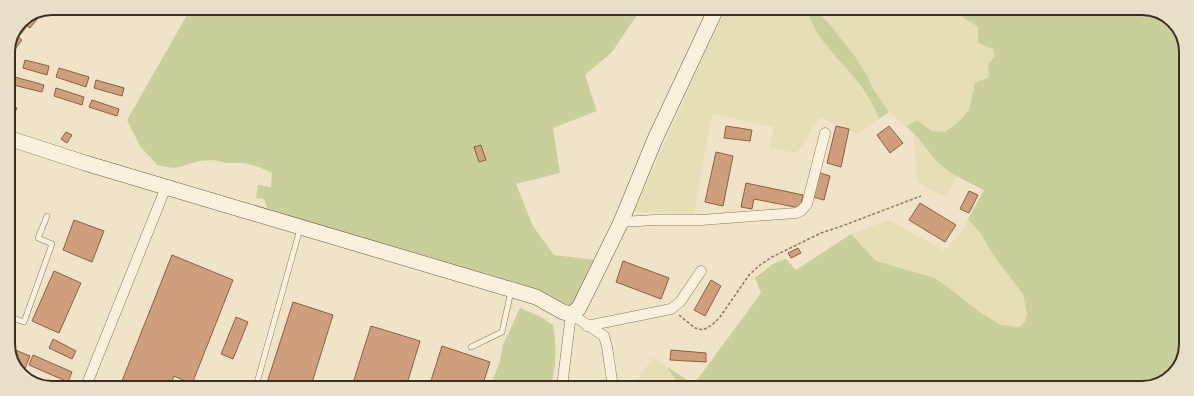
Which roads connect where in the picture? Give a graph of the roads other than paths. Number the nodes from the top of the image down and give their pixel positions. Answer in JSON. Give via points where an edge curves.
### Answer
{"nodes":[{"id":1,"x":713,"y":15,"type":"edge"},
{"id":2,"x":825,"y":133,"type":"dead end"},
{"id":3,"x":15,"y":140,"type":"edge"},
{"id":4,"x":166,"y":187,"type":"junction"},
{"id":5,"x":47,"y":216,"type":"dead end"},
{"id":6,"x":621,"y":222,"type":"junction"},
{"id":7,"x":301,"y":227,"type":"junction"},
{"id":8,"x":701,"y":270,"type":"dead end"},
{"id":9,"x":512,"y":290,"type":"junction"},
{"id":10,"x":571,"y":314,"type":"junction"},
{"id":11,"x":15,"y":319,"type":"edge"},
{"id":12,"x":588,"y":326,"type":"junction"},
{"id":13,"x":471,"y":348,"type":"dead end"},
{"id":14,"x":88,"y":381,"type":"edge"},
{"id":15,"x":257,"y":381,"type":"edge"},
{"id":16,"x":563,"y":381,"type":"edge"},
{"id":17,"x":612,"y":381,"type":"edge"}],
"edges":[{"from":1,"to":6,"type":"street","via":[[655,139]]},
{"from":2,"to":6,"type":"street","via":[[807,204],[801,211],[701,220]]},
{"from":3,"to":4,"type":"street"},
{"from":4,"to":7,"type":"street"},
{"from":4,"to":14,"type":"street"},
{"from":5,"to":11,"type":"lane","via":[[38,238],[52,244],[24,322]]},
{"from":6,"to":10,"type":"street","via":[[579,308]]},
{"from":7,"to":9,"type":"street"},
{"from":7,"to":15,"type":"lane"},
{"from":8,"to":12,"type":"street","via":[[680,302],[671,309]]},
{"from":9,"to":10,"type":"street","via":[[536,297],[562,312]]},
{"from":9,"to":13,"type":"lane","via":[[502,332]]},
{"from":10,"to":12,"type":"street"},
{"from":10,"to":16,"type":"street"},
{"from":12,"to":17,"type":"street","via":[[604,336]]}]}
